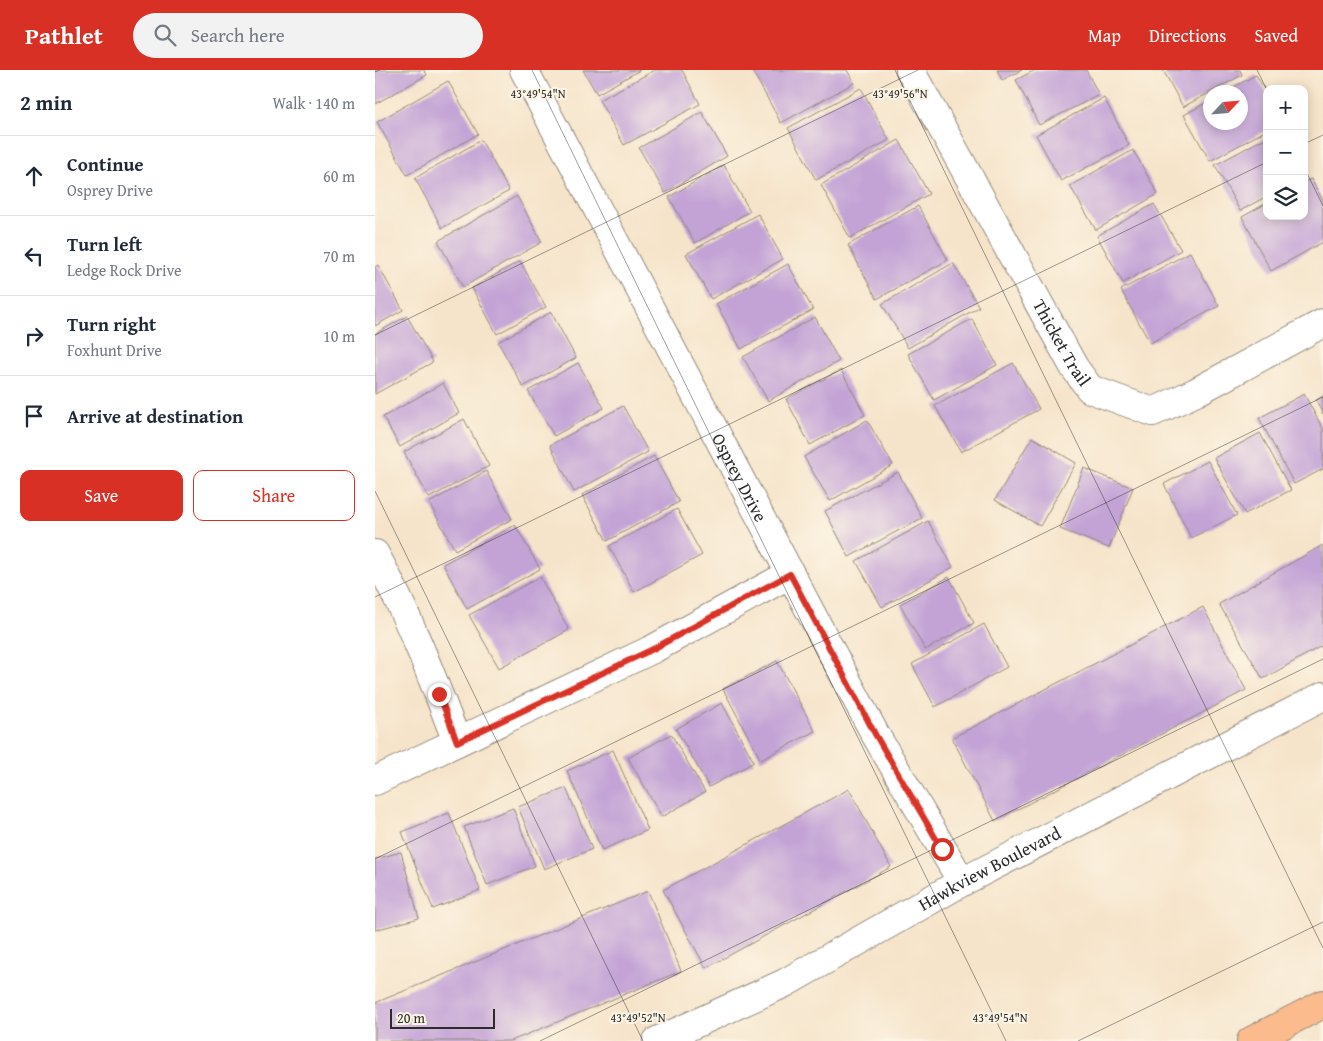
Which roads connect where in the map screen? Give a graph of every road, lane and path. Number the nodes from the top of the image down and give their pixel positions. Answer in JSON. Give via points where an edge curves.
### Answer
{"nodes":[{"id":1,"x":524,"y":70,"type":"edge"},
{"id":2,"x":910,"y":70,"type":"edge"},
{"id":3,"x":1323,"y":323,"type":"edge"},
{"id":4,"x":375,"y":554,"type":"edge"},
{"id":5,"x":790,"y":574,"type":"junction"},
{"id":6,"x":1323,"y":696,"type":"edge"},
{"id":7,"x":457,"y":742,"type":"junction"},
{"id":8,"x":375,"y":781,"type":"edge"},
{"id":9,"x":962,"y":882,"type":"junction"},
{"id":10,"x":1323,"y":1004,"type":"edge"},
{"id":11,"x":657,"y":1041,"type":"edge"},
{"id":12,"x":1251,"y":1041,"type":"edge"}],
"edges":[{"from":1,"to":5,"type":"street","name":"Osprey Drive"},
{"from":2,"to":3,"type":"street","name":"Thicket Trail","via":[[1074,367],[1091,389],[1153,412]]},
{"from":4,"to":7,"type":"street","via":[[392,585]]},
{"from":5,"to":7,"type":"street","via":[[653,649]]},
{"from":5,"to":9,"type":"street","name":"Osprey Drive","via":[[875,734]]},
{"from":6,"to":9,"type":"street","name":"Hawkview Boulevard"},
{"from":7,"to":8,"type":"street"},
{"from":9,"to":11,"type":"street","name":"Hawkview Boulevard","via":[[785,983]]},
{"from":10,"to":12,"type":"highway"}]}
